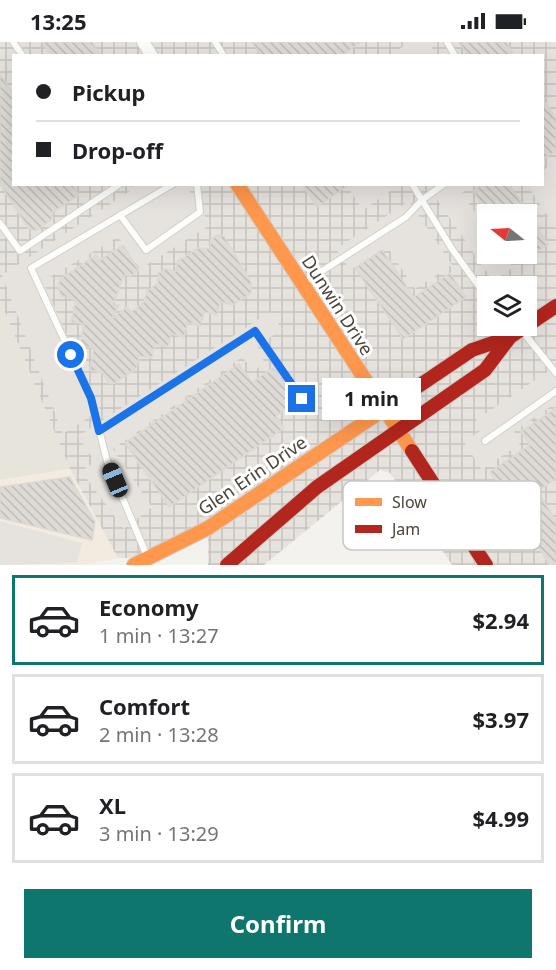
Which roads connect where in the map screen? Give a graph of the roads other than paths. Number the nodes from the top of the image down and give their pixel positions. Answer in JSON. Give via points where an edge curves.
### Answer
{"nodes":[{"id":1,"x":115,"y":186,"type":"edge"},
{"id":2,"x":170,"y":186,"type":"edge"},
{"id":3,"x":197,"y":186,"type":"edge"},
{"id":4,"x":238,"y":186,"type":"edge"},
{"id":5,"x":413,"y":186,"type":"edge"},
{"id":6,"x":441,"y":186,"type":"edge"},
{"id":7,"x":422,"y":200,"type":"junction"},
{"id":8,"x":120,"y":215,"type":"junction"},
{"id":9,"x":0,"y":222,"type":"edge"},
{"id":10,"x":303,"y":284,"type":"junction"},
{"id":11,"x":477,"y":284,"type":"edge"},
{"id":12,"x":556,"y":306,"type":"edge"},
{"id":13,"x":537,"y":318,"type":"edge"},
{"id":14,"x":504,"y":336,"type":"edge"},
{"id":15,"x":512,"y":336,"type":"edge"},
{"id":16,"x":521,"y":336,"type":"edge"},
{"id":17,"x":556,"y":373,"type":"edge"},
{"id":18,"x":556,"y":391,"type":"edge"},
{"id":19,"x":302,"y":399,"type":"dead end"},
{"id":20,"x":384,"y":408,"type":"junction"},
{"id":21,"x":398,"y":430,"type":"junction"},
{"id":22,"x":99,"y":431,"type":"junction"},
{"id":23,"x":485,"y":441,"type":"dead end"},
{"id":24,"x":431,"y":481,"type":"edge"},
{"id":25,"x":476,"y":550,"type":"edge"},
{"id":26,"x":148,"y":558,"type":"junction"},
{"id":27,"x":134,"y":565,"type":"edge"},
{"id":28,"x":227,"y":565,"type":"edge"},
{"id":29,"x":486,"y":565,"type":"edge"}],
"edges":[{"from":1,"to":9,"type":"lane","via":[[20,251]]},
{"from":2,"to":8,"type":"lane"},
{"from":3,"to":8,"type":"lane","via":[[200,212],[146,250]]},
{"from":4,"to":10,"type":"street","name":"Dunwin Drive"},
{"from":5,"to":7,"type":"lane"},
{"from":6,"to":7,"type":"lane"},
{"from":7,"to":10,"type":"lane","via":[[406,217]]},
{"from":7,"to":11,"type":"lane"},
{"from":8,"to":22,"type":"lane","via":[[31,268],[91,398]]},
{"from":10,"to":20,"type":"street","name":"Dunwin Drive"},
{"from":12,"to":13,"type":"street","name":"Glen Erin Drive"},
{"from":14,"to":20,"type":"street","name":"Glen Erin Drive","via":[[472,350]]},
{"from":15,"to":21,"type":"street","name":"Glen Erin Drive","via":[[485,370]]},
{"from":16,"to":17,"type":"lane"},
{"from":18,"to":23,"type":"lane"},
{"from":19,"to":22,"type":"lane","via":[[255,331]]},
{"from":20,"to":21,"type":"street","name":"Dunwin Drive"},
{"from":20,"to":26,"type":"street","name":"Glen Erin Drive","via":[[208,528]]},
{"from":21,"to":24,"type":"street","name":"Dunwin Drive"},
{"from":21,"to":28,"type":"street","name":"Glen Erin Drive","via":[[317,487]]},
{"from":22,"to":26,"type":"lane","via":[[107,461]]},
{"from":25,"to":29,"type":"street","name":"Dunwin Drive"},
{"from":26,"to":27,"type":"street","name":"Glen Erin Drive"}]}
